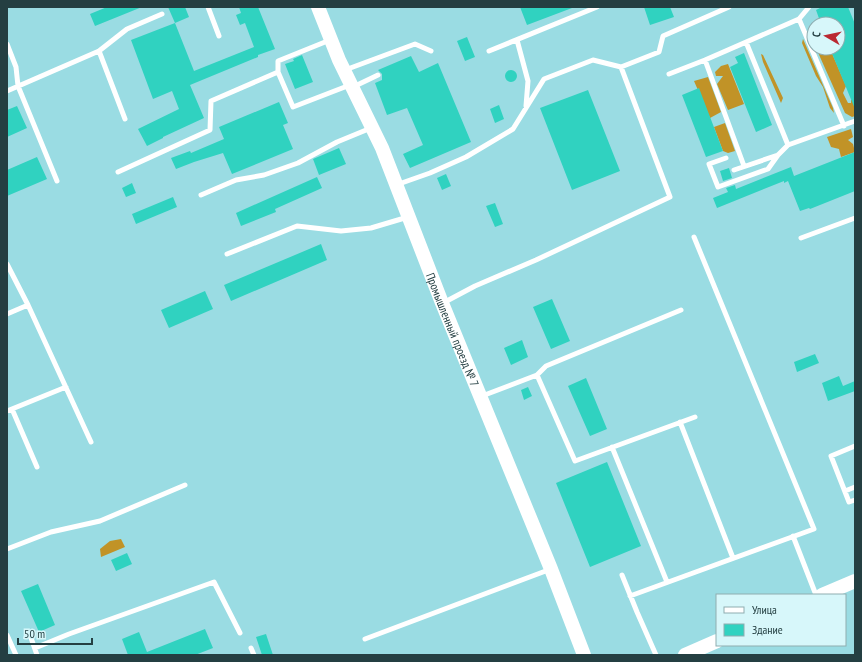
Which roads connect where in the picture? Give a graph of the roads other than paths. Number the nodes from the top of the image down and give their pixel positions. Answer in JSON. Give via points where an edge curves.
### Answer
{"nodes":[{"id":1,"x":208,"y":7,"type":"edge"},
{"id":2,"x":318,"y":7,"type":"edge"},
{"id":3,"x":597,"y":7,"type":"edge"},
{"id":4,"x":729,"y":7,"type":"edge"},
{"id":5,"x":809,"y":7,"type":"edge"},
{"id":6,"x":162,"y":14,"type":"dead end"},
{"id":7,"x":799,"y":20,"type":"junction"},
{"id":8,"x":219,"y":36,"type":"dead end"},
{"id":9,"x":331,"y":40,"type":"junction"},
{"id":10,"x":517,"y":40,"type":"junction"},
{"id":11,"x":746,"y":42,"type":"junction"},
{"id":12,"x":7,"y":44,"type":"edge"},
{"id":13,"x":431,"y":50,"type":"dead end"},
{"id":14,"x":98,"y":51,"type":"junction"},
{"id":15,"x":489,"y":51,"type":"dead end"},
{"id":16,"x":706,"y":60,"type":"junction"},
{"id":17,"x":621,"y":67,"type":"junction"},
{"id":18,"x":344,"y":71,"type":"junction"},
{"id":19,"x":278,"y":72,"type":"junction"},
{"id":20,"x":669,"y":74,"type":"dead end"},
{"id":21,"x":378,"y":75,"type":"dead end"},
{"id":22,"x":18,"y":86,"type":"junction"},
{"id":23,"x":352,"y":86,"type":"junction"},
{"id":24,"x":7,"y":91,"type":"edge"},
{"id":25,"x":526,"y":107,"type":"junction"},
{"id":26,"x":125,"y":119,"type":"dead end"},
{"id":27,"x":855,"y":122,"type":"edge"},
{"id":28,"x":844,"y":126,"type":"junction"},
{"id":29,"x":372,"y":128,"type":"junction"},
{"id":30,"x":788,"y":145,"type":"junction"},
{"id":31,"x":778,"y":155,"type":"junction"},
{"id":32,"x":726,"y":158,"type":"dead end"},
{"id":33,"x":744,"y":166,"type":"junction"},
{"id":34,"x":734,"y":170,"type":"dead end"},
{"id":35,"x":118,"y":172,"type":"dead end"},
{"id":36,"x":57,"y":181,"type":"dead end"},
{"id":37,"x":396,"y":185,"type":"junction"},
{"id":38,"x":201,"y":195,"type":"dead end"},
{"id":39,"x":409,"y":217,"type":"junction"},
{"id":40,"x":855,"y":218,"type":"edge"},
{"id":41,"x":694,"y":237,"type":"dead end"},
{"id":42,"x":801,"y":238,"type":"dead end"},
{"id":43,"x":227,"y":254,"type":"dead end"},
{"id":44,"x":7,"y":264,"type":"edge"},
{"id":45,"x":442,"y":303,"type":"junction"},
{"id":46,"x":28,"y":305,"type":"junction"},
{"id":47,"x":682,"y":310,"type":"dead end"},
{"id":48,"x":7,"y":314,"type":"edge"},
{"id":49,"x":537,"y":375,"type":"junction"},
{"id":50,"x":66,"y":387,"type":"junction"},
{"id":51,"x":481,"y":397,"type":"junction"},
{"id":52,"x":9,"y":410,"type":"edge"},
{"id":53,"x":695,"y":417,"type":"dead end"},
{"id":54,"x":680,"y":422,"type":"junction"},
{"id":55,"x":90,"y":442,"type":"dead end"},
{"id":56,"x":855,"y":446,"type":"edge"},
{"id":57,"x":612,"y":447,"type":"junction"},
{"id":58,"x":37,"y":467,"type":"dead end"},
{"id":59,"x":185,"y":485,"type":"dead end"},
{"id":60,"x":855,"y":487,"type":"edge"},
{"id":61,"x":845,"y":491,"type":"junction"},
{"id":62,"x":855,"y":500,"type":"edge"},
{"id":63,"x":793,"y":536,"type":"junction"},
{"id":64,"x":7,"y":549,"type":"edge"},
{"id":65,"x":733,"y":558,"type":"junction"},
{"id":66,"x":551,"y":569,"type":"junction"},
{"id":67,"x":622,"y":575,"type":"dead end"},
{"id":68,"x":855,"y":581,"type":"edge"},
{"id":69,"x":667,"y":582,"type":"junction"},
{"id":70,"x":816,"y":594,"type":"edge"},
{"id":71,"x":824,"y":594,"type":"edge"},
{"id":72,"x":630,"y":596,"type":"junction"},
{"id":73,"x":240,"y":633,"type":"dead end"},
{"id":74,"x":7,"y":635,"type":"edge"},
{"id":75,"x":30,"y":635,"type":"dead end"},
{"id":76,"x":364,"y":639,"type":"dead end"},
{"id":77,"x":716,"y":641,"type":"edge"},
{"id":78,"x":35,"y":648,"type":"junction"},
{"id":79,"x":251,"y":648,"type":"dead end"},
{"id":80,"x":16,"y":655,"type":"edge"},
{"id":81,"x":37,"y":655,"type":"edge"},
{"id":82,"x":254,"y":655,"type":"edge"},
{"id":83,"x":584,"y":655,"type":"edge"},
{"id":84,"x":656,"y":655,"type":"edge"},
{"id":85,"x":685,"y":655,"type":"edge"}],
"edges":[{"from":1,"to":8,"type":"lane"},
{"from":2,"to":9,"type":"street","name":"Промышленный проезд № 7"},
{"from":3,"to":10,"type":"lane"},
{"from":4,"to":17,"type":"lane","via":[[663,36],[660,52]]},
{"from":5,"to":7,"type":"lane"},
{"from":6,"to":14,"type":"lane","via":[[127,29]]},
{"from":7,"to":11,"type":"lane"},
{"from":7,"to":28,"type":"lane"},
{"from":9,"to":18,"type":"street","name":"Промышленный проезд № 7"},
{"from":9,"to":19,"type":"lane","via":[[278,60]]},
{"from":10,"to":15,"type":"lane"},
{"from":10,"to":25,"type":"lane","via":[[528,81]]},
{"from":11,"to":16,"type":"lane"},
{"from":11,"to":30,"type":"lane"},
{"from":12,"to":22,"type":"lane","via":[[16,66]]},
{"from":13,"to":18,"type":"lane","via":[[415,44]]},
{"from":14,"to":22,"type":"lane"},
{"from":14,"to":26,"type":"lane"},
{"from":16,"to":20,"type":"lane"},
{"from":16,"to":33,"type":"lane"},
{"from":17,"to":25,"type":"lane","via":[[593,60],[544,79]]},
{"from":17,"to":45,"type":"lane","via":[[670,197]]},
{"from":18,"to":23,"type":"street","name":"Промышленный проезд № 7"},
{"from":19,"to":23,"type":"lane","via":[[293,107]]},
{"from":19,"to":35,"type":"lane","via":[[211,100],[210,130]]},
{"from":21,"to":23,"type":"lane"},
{"from":22,"to":24,"type":"lane"},
{"from":22,"to":36,"type":"lane"},
{"from":23,"to":29,"type":"street","name":"Промышленный проезд № 7"},
{"from":25,"to":37,"type":"lane","via":[[513,128],[472,153],[430,173]]},
{"from":27,"to":28,"type":"lane"},
{"from":28,"to":30,"type":"lane"},
{"from":29,"to":37,"type":"street","name":"Промышленный проезд № 7"},
{"from":29,"to":38,"type":"lane","via":[[337,142],[298,163],[264,175],[236,180]]},
{"from":30,"to":31,"type":"lane"},
{"from":31,"to":32,"type":"lane","via":[[768,169],[718,187],[709,164]]},
{"from":31,"to":33,"type":"lane"},
{"from":33,"to":34,"type":"lane"},
{"from":37,"to":39,"type":"street","name":"Промышленный проезд № 7"},
{"from":39,"to":43,"type":"lane","via":[[371,228],[341,231],[297,226]]},
{"from":39,"to":45,"type":"street","name":"Промышленный проезд № 7"},
{"from":40,"to":42,"type":"lane"},
{"from":41,"to":63,"type":"lane","via":[[814,529]]},
{"from":44,"to":46,"type":"lane"},
{"from":45,"to":51,"type":"street","name":"Промышленный проезд № 7"},
{"from":46,"to":48,"type":"lane"},
{"from":46,"to":50,"type":"lane"},
{"from":47,"to":49,"type":"lane","via":[[546,366]]},
{"from":49,"to":51,"type":"lane"},
{"from":49,"to":57,"type":"lane","via":[[575,461]]},
{"from":50,"to":52,"type":"lane"},
{"from":50,"to":55,"type":"lane"},
{"from":51,"to":66,"type":"street","name":"Промышленный проезд № 7"},
{"from":52,"to":58,"type":"lane"},
{"from":53,"to":54,"type":"lane"},
{"from":54,"to":57,"type":"lane"},
{"from":54,"to":65,"type":"lane"},
{"from":56,"to":61,"type":"lane","via":[[831,456]]},
{"from":57,"to":69,"type":"lane"},
{"from":59,"to":64,"type":"lane","via":[[100,521],[51,532]]},
{"from":60,"to":61,"type":"lane"},
{"from":61,"to":62,"type":"lane","via":[[849,502]]},
{"from":63,"to":65,"type":"lane"},
{"from":63,"to":70,"type":"lane"},
{"from":65,"to":69,"type":"lane"},
{"from":66,"to":76,"type":"lane"},
{"from":66,"to":83,"type":"street","name":"Промышленный проезд № 7"},
{"from":67,"to":72,"type":"lane"},
{"from":68,"to":71,"type":"street"},
{"from":69,"to":72,"type":"lane"},
{"from":72,"to":84,"type":"lane"},
{"from":73,"to":78,"type":"lane","via":[[214,582]]},
{"from":74,"to":80,"type":"lane"},
{"from":75,"to":78,"type":"lane"},
{"from":77,"to":85,"type":"street"},
{"from":78,"to":81,"type":"lane"},
{"from":79,"to":82,"type":"lane"}]}
